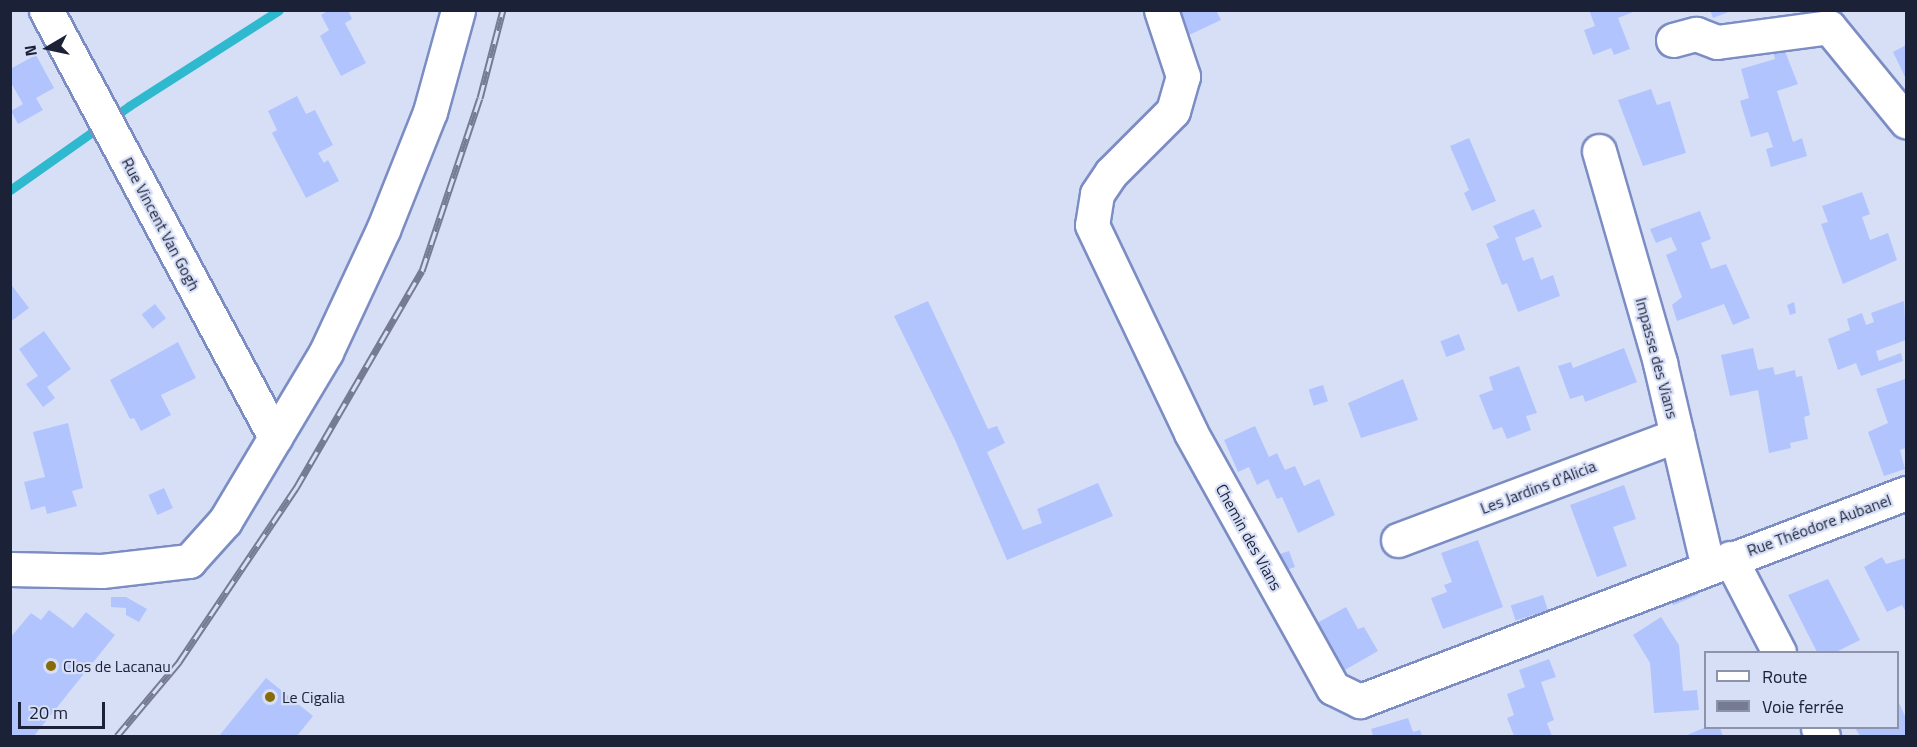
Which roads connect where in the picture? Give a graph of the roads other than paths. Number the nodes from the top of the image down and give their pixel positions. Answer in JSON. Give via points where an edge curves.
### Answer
{"nodes":[{"id":1,"x":46,"y":10,"type":"edge"},
{"id":2,"x":458,"y":10,"type":"edge"},
{"id":3,"x":1161,"y":10,"type":"edge"},
{"id":4,"x":1673,"y":40,"type":"dead end"},
{"id":5,"x":1906,"y":121,"type":"edge"},
{"id":6,"x":1599,"y":151,"type":"dead end"},
{"id":7,"x":1677,"y":435,"type":"junction"},
{"id":8,"x":275,"y":437,"type":"junction"},
{"id":9,"x":1906,"y":492,"type":"edge"},
{"id":10,"x":1398,"y":540,"type":"dead end"},
{"id":11,"x":1719,"y":562,"type":"junction"},
{"id":12,"x":10,"y":569,"type":"edge"},
{"id":13,"x":1778,"y":651,"type":"edge"}],
"edges":[{"from":1,"to":8,"type":"street","name":"Rue Vincent Van Gogh"},
{"from":2,"to":8,"type":"street","via":[[430,112],[383,230],[326,352]]},
{"from":3,"to":11,"type":"street","name":"Chemin des Vians","via":[[1184,76],[1173,111],[1111,173],[1097,194],[1092,225],[1191,433],[1333,688],[1360,701]]},
{"from":4,"to":5,"type":"street","via":[[1696,34],[1717,42],[1829,27]]},
{"from":6,"to":7,"type":"street","name":"Impasse des Vians"},
{"from":7,"to":10,"type":"street","name":"Les Jardins d'Alicia"},
{"from":7,"to":11,"type":"street","name":"Impasse des Vians"},
{"from":8,"to":12,"type":"street","via":[[225,521],[189,561],[102,571]]},
{"from":9,"to":11,"type":"street","name":"Rue Théodore Aubanel"},
{"from":11,"to":13,"type":"street","name":"Rue Théodore Aubanel"}]}
